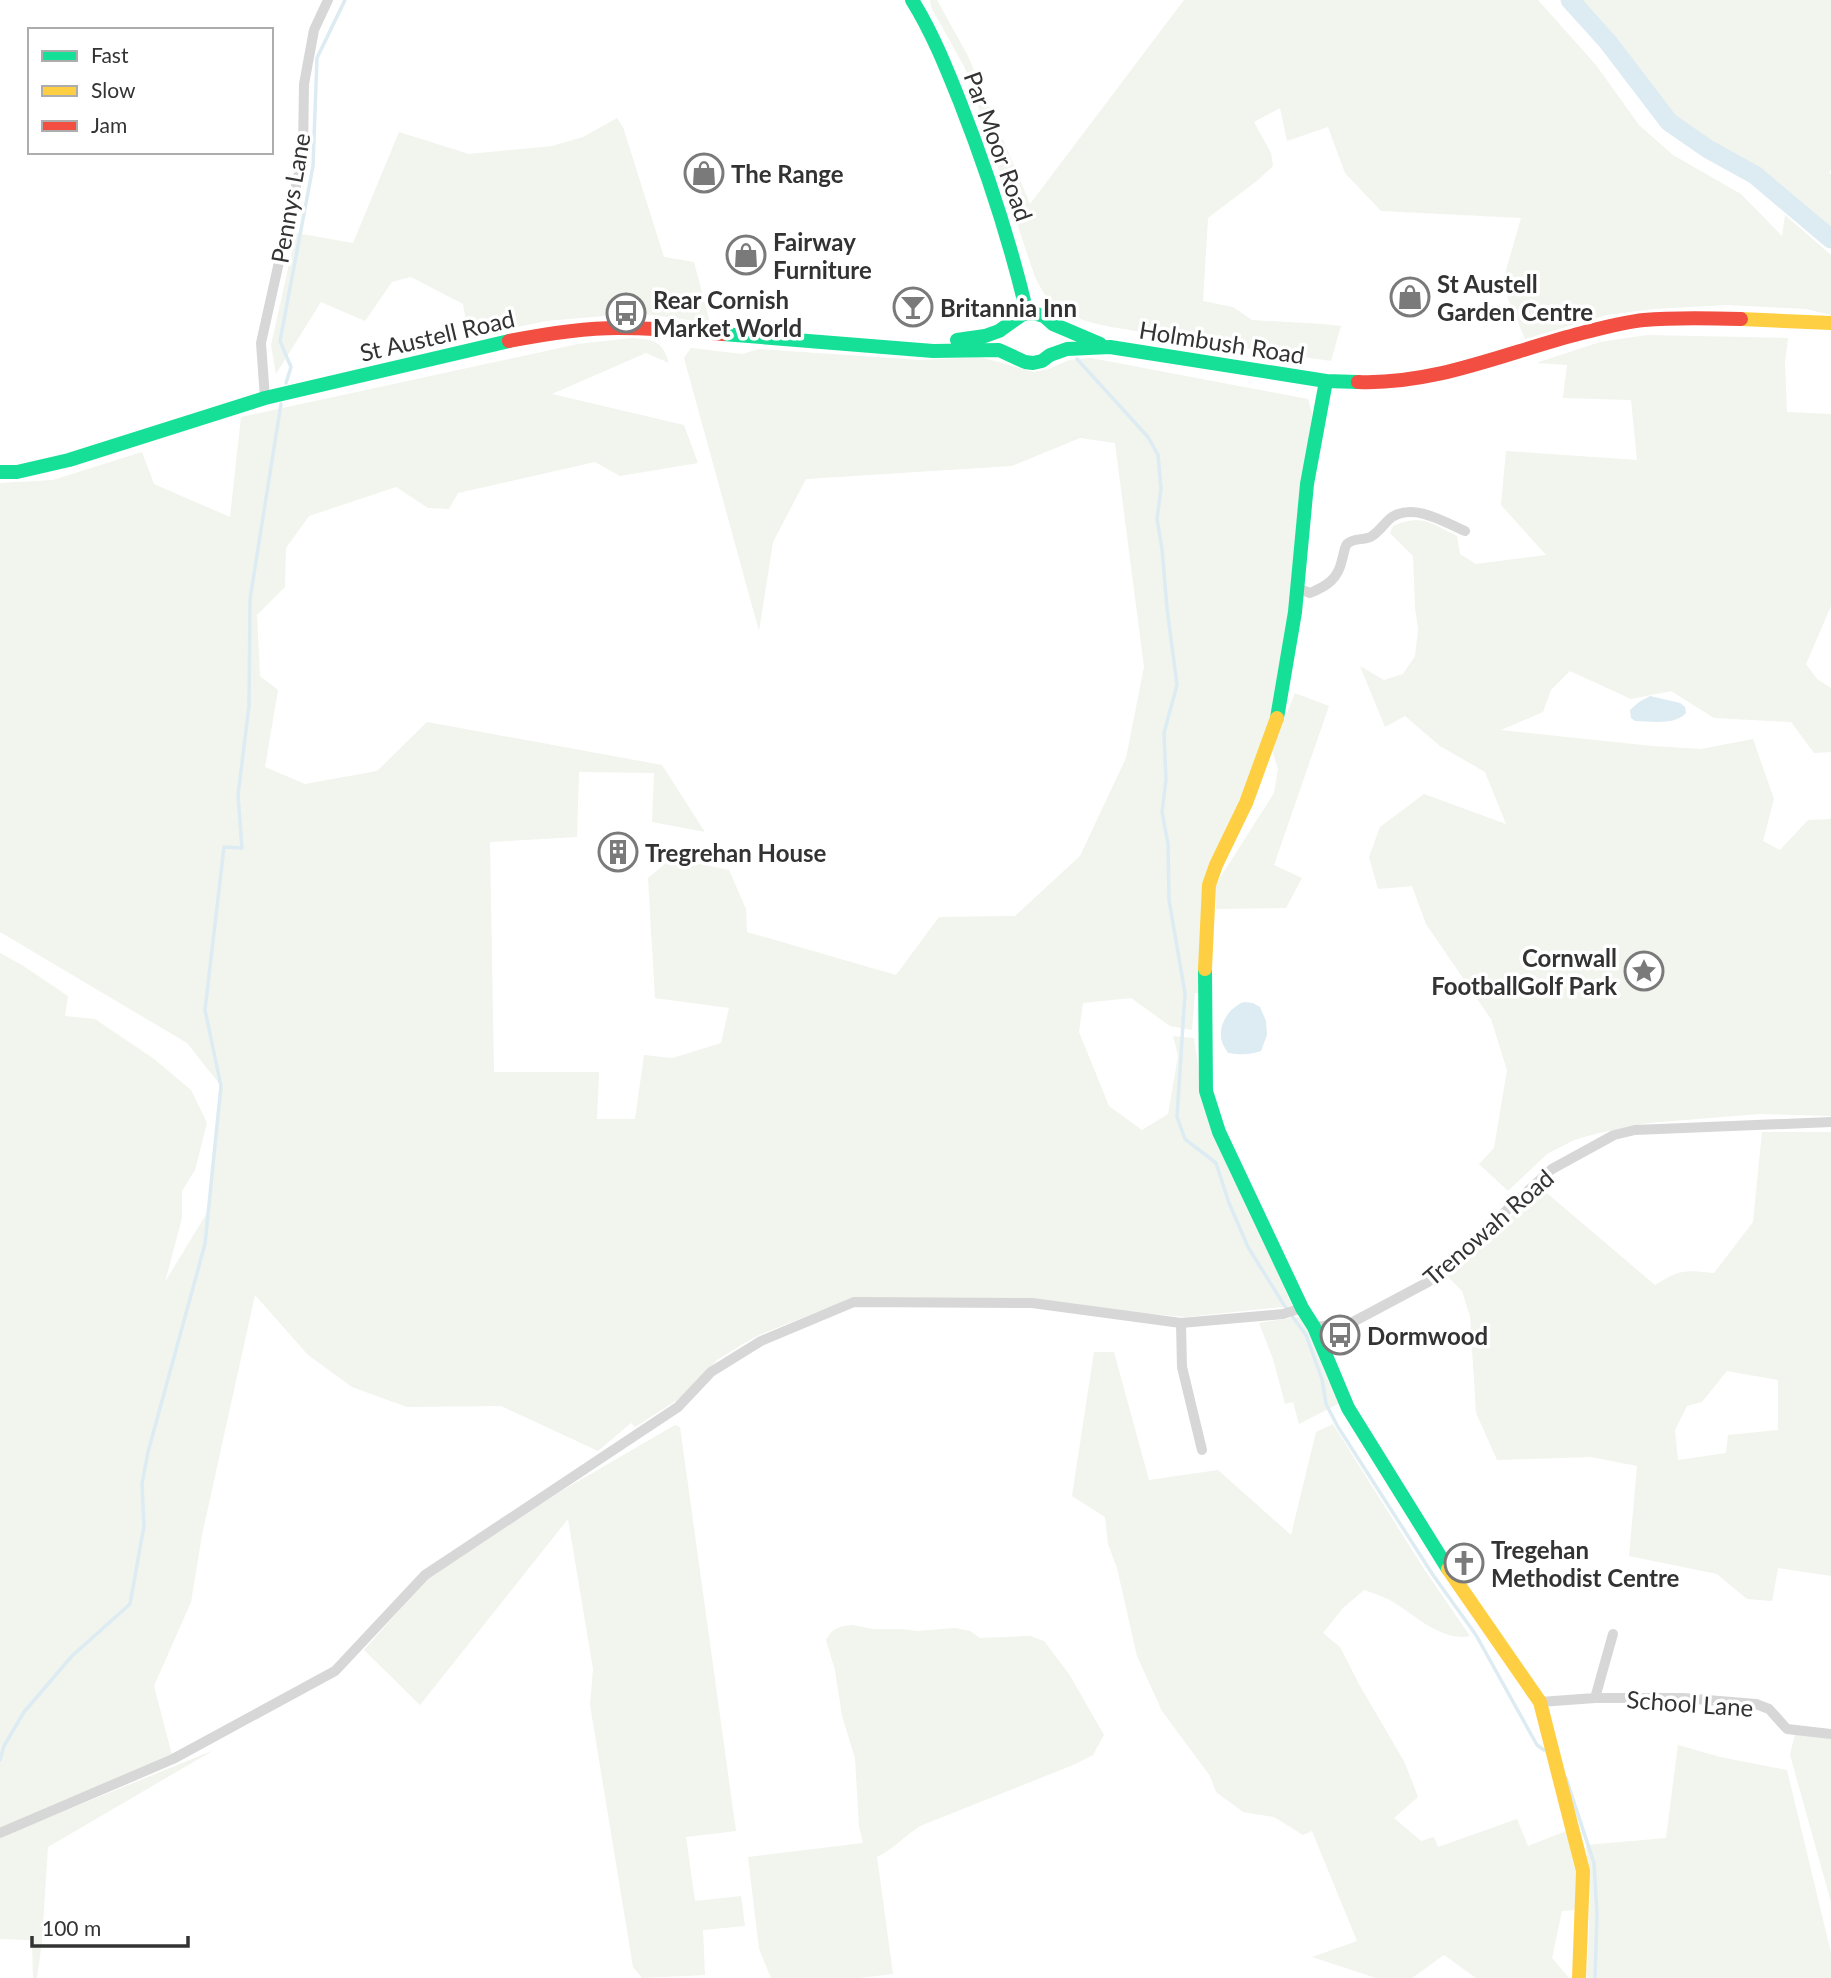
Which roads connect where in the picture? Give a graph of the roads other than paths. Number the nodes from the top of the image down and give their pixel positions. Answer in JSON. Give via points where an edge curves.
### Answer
{"nodes":[{"id":1,"x":328,"y":0,"type":"edge"},
{"id":2,"x":912,"y":0,"type":"edge"},
{"id":3,"x":1027,"y":313,"type":"junction"},
{"id":4,"x":1012,"y":322,"type":"junction"},
{"id":5,"x":1831,"y":323,"type":"edge"},
{"id":6,"x":1053,"y":324,"type":"junction"},
{"id":7,"x":897,"y":346,"type":"junction"},
{"id":8,"x":1110,"y":348,"type":"junction"},
{"id":9,"x":1050,"y":355,"type":"junction"},
{"id":10,"x":1017,"y":358,"type":"junction"},
{"id":11,"x":1326,"y":381,"type":"junction"},
{"id":12,"x":265,"y":398,"type":"junction"},
{"id":13,"x":0,"y":472,"type":"edge"},
{"id":14,"x":1465,"y":531,"type":"dead end"},
{"id":15,"x":1297,"y":588,"type":"junction"},
{"id":16,"x":1831,"y":1122,"type":"edge"},
{"id":17,"x":1292,"y":1311,"type":"junction"},
{"id":18,"x":1181,"y":1324,"type":"junction"},
{"id":19,"x":1314,"y":1327,"type":"junction"},
{"id":20,"x":1202,"y":1450,"type":"dead end"},
{"id":21,"x":1613,"y":1634,"type":"dead end"},
{"id":22,"x":1595,"y":1698,"type":"junction"},
{"id":23,"x":1540,"y":1702,"type":"junction"},
{"id":24,"x":1831,"y":1734,"type":"edge"},
{"id":25,"x":0,"y":1833,"type":"edge"},
{"id":26,"x":1579,"y":1978,"type":"edge"}],
"edges":[{"from":1,"to":12,"type":"street","name":"Pennys Lane","via":[[314,30],[304,84],[303,154],[261,343]]},
{"from":2,"to":3,"type":"main road","name":"Par Moor Road","via":[[934,39],[988,174]]},
{"from":3,"to":4,"type":"main road"},
{"from":3,"to":6,"type":"main road","via":[[1044,316]]},
{"from":4,"to":7,"type":"main road","via":[[985,337]]},
{"from":4,"to":10,"type":"main road","via":[[1007,341]]},
{"from":5,"to":11,"type":"main road","name":"Holmbush Road","via":[[1644,320],[1421,379]]},
{"from":6,"to":8,"type":"main road"},
{"from":6,"to":9,"type":"main road","via":[[1057,341]]},
{"from":7,"to":10,"type":"main road","via":[[999,351]]},
{"from":7,"to":12,"type":"main road","name":"St Austell Road","via":[[666,329],[567,331],[459,351]]},
{"from":8,"to":9,"type":"main road","via":[[1067,349]]},
{"from":8,"to":11,"type":"main road","name":"Holmbush Road"},
{"from":9,"to":10,"type":"main road","via":[[1033,363]]},
{"from":11,"to":15,"type":"main road","via":[[1307,484]]},
{"from":12,"to":13,"type":"main road","name":"St Austell Road","via":[[69,460]]},
{"from":14,"to":15,"type":"street","via":[[1421,513],[1391,517],[1368,539],[1349,542],[1331,582],[1310,593]]},
{"from":15,"to":17,"type":"main road","via":[[1279,713],[1209,885],[1204,993],[1206,1091]]},
{"from":16,"to":19,"type":"street","name":"Trenowah Road","via":[[1635,1130],[1614,1135],[1552,1169],[1428,1282],[1351,1323]]},
{"from":17,"to":18,"type":"street"},
{"from":17,"to":19,"type":"main road"},
{"from":18,"to":20,"type":"street","via":[[1182,1367]]},
{"from":18,"to":25,"type":"street","via":[[1032,1303],[854,1302],[761,1341],[711,1372],[678,1406],[425,1576],[335,1671],[173,1759]]},
{"from":19,"to":23,"type":"main road","via":[[1348,1408],[1441,1559]]},
{"from":21,"to":22,"type":"street"},
{"from":22,"to":23,"type":"street","name":"School Lane"},
{"from":22,"to":24,"type":"street","name":"School Lane","via":[[1756,1704],[1769,1709],[1787,1729]]},
{"from":23,"to":26,"type":"main road","via":[[1583,1871]]}]}
